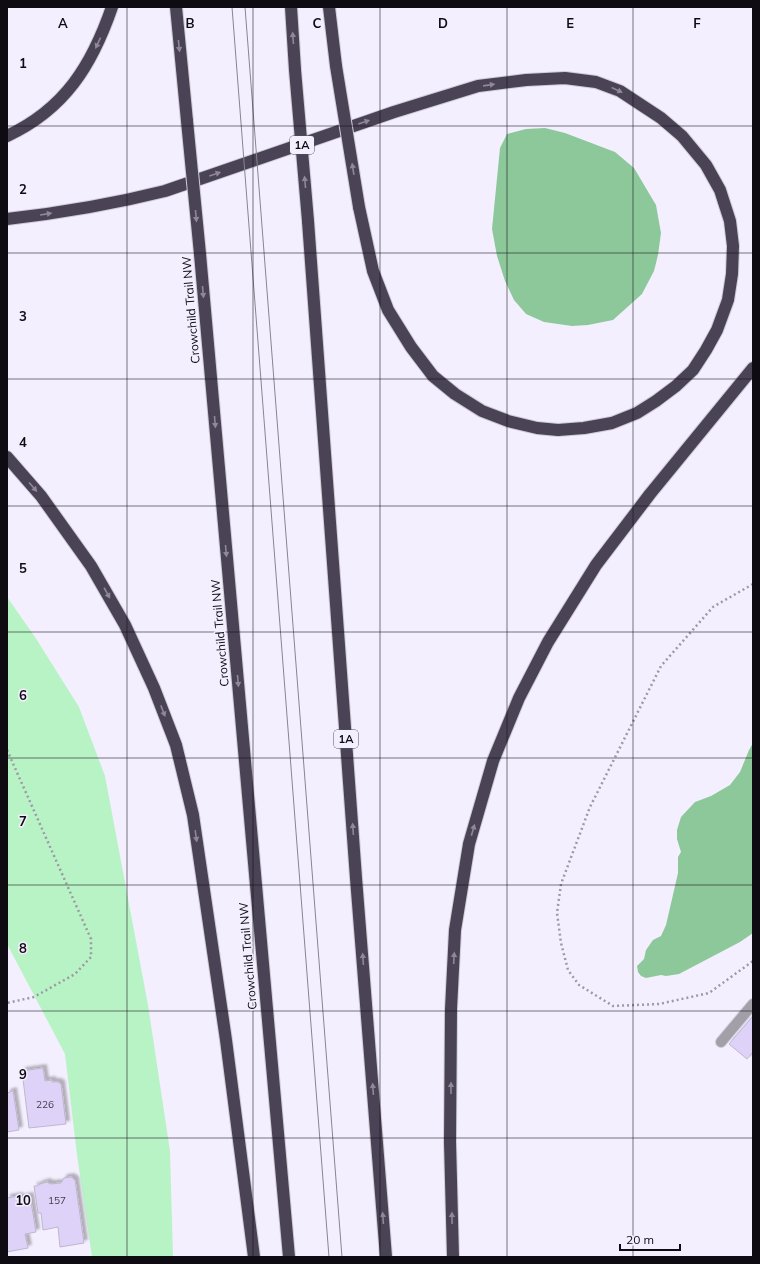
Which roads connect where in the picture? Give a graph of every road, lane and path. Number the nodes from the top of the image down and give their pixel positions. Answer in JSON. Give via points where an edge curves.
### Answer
{"nodes":[{"id":1,"x":112,"y":7,"type":"edge"},
{"id":2,"x":176,"y":7,"type":"edge"},
{"id":3,"x":291,"y":7,"type":"edge"},
{"id":4,"x":329,"y":7,"type":"edge"},
{"id":5,"x":7,"y":136,"type":"edge"},
{"id":6,"x":7,"y":219,"type":"edge"},
{"id":7,"x":753,"y":368,"type":"edge"},
{"id":8,"x":7,"y":458,"type":"edge"},
{"id":9,"x":753,"y":584,"type":"edge"},
{"id":10,"x":7,"y":750,"type":"edge"},
{"id":11,"x":753,"y":961,"type":"edge"},
{"id":12,"x":7,"y":1003,"type":"edge"},
{"id":13,"x":753,"y":1004,"type":"edge"},
{"id":14,"x":721,"y":1042,"type":"dead end"},
{"id":15,"x":254,"y":1257,"type":"edge"},
{"id":16,"x":289,"y":1257,"type":"edge"},
{"id":17,"x":386,"y":1257,"type":"edge"},
{"id":18,"x":453,"y":1257,"type":"edge"}],
"edges":[{"from":1,"to":5,"type":"highway","one_way":true,"via":[[90,60],[75,82],[56,104],[38,119]]},
{"from":2,"to":16,"type":"highway","name":"Crowchild Trail NW","one_way":true,"bridge":true},
{"from":17,"to":3,"type":"highway","number":"1A","one_way":true,"bridge":true},
{"from":6,"to":4,"type":"highway","one_way":true,"bridge":true,"via":[[136,199],[165,191],[394,112],[478,86],[565,78],[596,82],[620,91],[661,118],[682,136],[706,165],[720,190],[730,221],[733,246],[728,300],[717,330],[706,350],[692,370],[676,386],[637,413],[612,422],[558,430],[508,422],[482,411],[455,394],[434,376],[411,347],[388,310],[373,271],[359,207],[336,66]]},
{"from":18,"to":7,"type":"highway","one_way":true,"via":[[450,1142],[455,930],[469,844],[493,761],[519,698],[548,642],[596,565],[650,494]]},
{"from":8,"to":15,"type":"highway","one_way":true,"via":[[41,496],[91,566],[125,625],[154,688],[176,745],[193,815]]},
{"from":9,"to":11,"type":"path","via":[[713,607],[661,666],[590,807],[561,884],[557,913],[568,970],[579,984],[613,1006],[659,1004],[709,993]]},
{"from":10,"to":12,"type":"path","via":[[91,939],[91,957],[75,974],[34,996]]},
{"from":13,"to":14,"type":"lane"}]}
